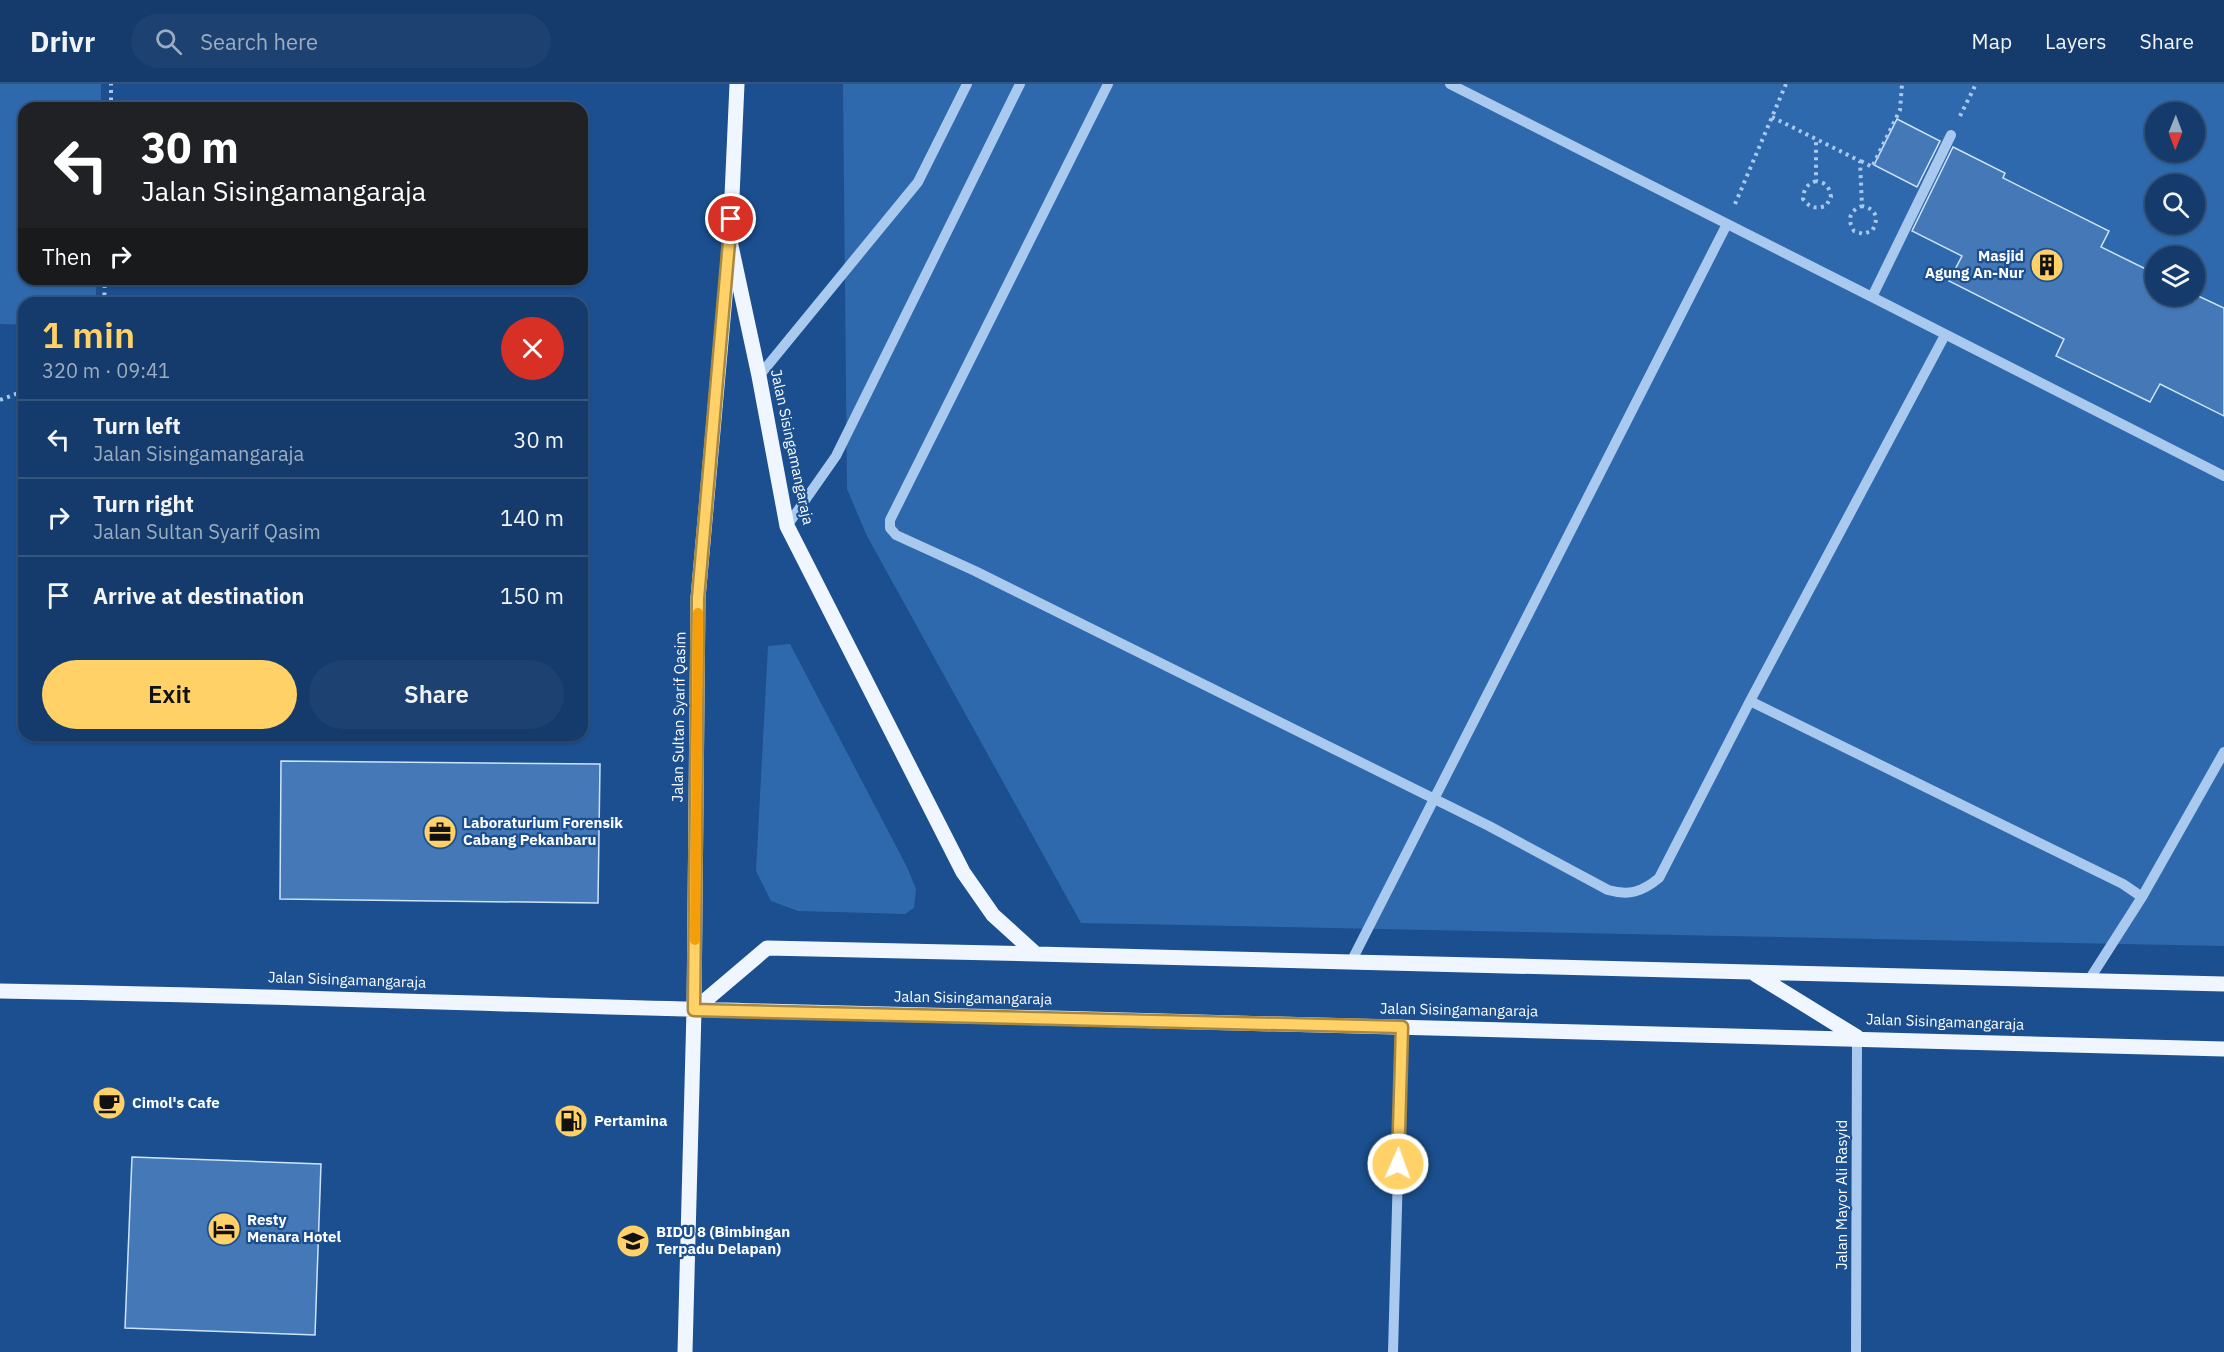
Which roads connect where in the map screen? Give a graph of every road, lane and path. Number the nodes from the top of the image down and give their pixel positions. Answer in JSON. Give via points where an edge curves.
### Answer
{"nodes":[{"id":1,"x":111,"y":84,"type":"edge"},
{"id":2,"x":737,"y":84,"type":"edge"},
{"id":3,"x":967,"y":84,"type":"edge"},
{"id":4,"x":1020,"y":84,"type":"edge"},
{"id":5,"x":1108,"y":84,"type":"edge"},
{"id":6,"x":1450,"y":84,"type":"edge"},
{"id":7,"x":1786,"y":84,"type":"edge"},
{"id":8,"x":1902,"y":84,"type":"edge"},
{"id":9,"x":1976,"y":84,"type":"edge"},
{"id":10,"x":111,"y":102,"type":"edge"},
{"id":11,"x":1772,"y":117,"type":"junction"},
{"id":12,"x":1951,"y":135,"type":"joint"},
{"id":13,"x":1816,"y":139,"type":"junction"},
{"id":14,"x":1860,"y":161,"type":"junction"},
{"id":15,"x":1816,"y":181,"type":"junction"},
{"id":16,"x":1862,"y":206,"type":"junction"},
{"id":17,"x":1727,"y":224,"type":"junction"},
{"id":18,"x":730,"y":241,"type":"junction"},
{"id":19,"x":1872,"y":297,"type":"junction"},
{"id":20,"x":1945,"y":334,"type":"junction"},
{"id":21,"x":759,"y":376,"type":"junction"},
{"id":22,"x":18,"y":393,"type":"edge"},
{"id":23,"x":0,"y":400,"type":"edge"},
{"id":24,"x":2224,"y":476,"type":"edge"},
{"id":25,"x":787,"y":526,"type":"junction"},
{"id":26,"x":1750,"y":701,"type":"junction"},
{"id":27,"x":2224,"y":752,"type":"edge"},
{"id":28,"x":1433,"y":799,"type":"junction"},
{"id":29,"x":2142,"y":897,"type":"junction"},
{"id":30,"x":1036,"y":954,"type":"junction"},
{"id":31,"x":1351,"y":962,"type":"junction"},
{"id":32,"x":1755,"y":974,"type":"junction"},
{"id":33,"x":2089,"y":980,"type":"junction"},
{"id":34,"x":2224,"y":984,"type":"edge"},
{"id":35,"x":0,"y":991,"type":"edge"},
{"id":36,"x":694,"y":1010,"type":"junction"},
{"id":37,"x":1402,"y":1027,"type":"junction"},
{"id":38,"x":1857,"y":1037,"type":"junction"},
{"id":39,"x":2224,"y":1048,"type":"edge"},
{"id":40,"x":685,"y":1352,"type":"edge"},
{"id":41,"x":1393,"y":1352,"type":"edge"},
{"id":42,"x":1856,"y":1352,"type":"edge"}],
"edges":[{"from":1,"to":10,"type":"path"},
{"from":2,"to":18,"type":"main road","name":"Jalan Sultan Syarif Qasim"},
{"from":3,"to":21,"type":"street","via":[[918,182]]},
{"from":4,"to":25,"type":"street","via":[[836,456]]},
{"from":5,"to":28,"type":"street","via":[[890,519],[890,528],[896,535]]},
{"from":6,"to":17,"type":"street"},
{"from":7,"to":11,"type":"path"},
{"from":8,"to":14,"type":"path","via":[[1900,110],[1872,167]]},
{"from":9,"to":12,"type":"path"},
{"from":11,"to":13,"type":"path"},
{"from":11,"to":17,"type":"path"},
{"from":12,"to":19,"type":"street"},
{"from":13,"to":14,"type":"path"},
{"from":13,"to":15,"type":"path"},
{"from":14,"to":16,"type":"path"},
{"from":15,"to":15,"type":"path","via":[[1824,182],[1831,197],[1826,206],[1817,209],[1803,199],[1804,190]]},
{"from":16,"to":16,"type":"path","via":[[1876,213],[1877,222],[1872,231],[1863,234],[1854,231],[1850,224],[1850,215]]},
{"from":17,"to":19,"type":"street"},
{"from":17,"to":28,"type":"street"},
{"from":18,"to":21,"type":"main road","name":"Jalan Sisingamangaraja"},
{"from":18,"to":36,"type":"main road","name":"Jalan Sultan Syarif Qasim","via":[[698,598]]},
{"from":19,"to":20,"type":"street"},
{"from":20,"to":24,"type":"street"},
{"from":20,"to":26,"type":"street"},
{"from":21,"to":25,"type":"main road","name":"Jalan Sisingamangaraja"},
{"from":22,"to":23,"type":"path"},
{"from":25,"to":30,"type":"main road","name":"Jalan Sisingamangaraja","via":[[963,872],[993,915]]},
{"from":26,"to":28,"type":"street","via":[[1659,878],[1638,892],[1608,890]]},
{"from":26,"to":29,"type":"street","via":[[2123,884]]},
{"from":27,"to":29,"type":"street"},
{"from":28,"to":31,"type":"street"},
{"from":29,"to":33,"type":"street"},
{"from":30,"to":31,"type":"main road"},
{"from":30,"to":36,"type":"main road","via":[[767,948]]},
{"from":31,"to":32,"type":"main road"},
{"from":32,"to":33,"type":"main road"},
{"from":32,"to":38,"type":"main road"},
{"from":33,"to":34,"type":"main road"},
{"from":35,"to":36,"type":"main road","name":"Jalan Sisingamangaraja"},
{"from":36,"to":37,"type":"main road","name":"Jalan Sisingamangaraja"},
{"from":36,"to":40,"type":"main road","name":"Jalan Sultan Syarif Qasim"},
{"from":37,"to":38,"type":"main road","name":"Jalan Sisingamangaraja"},
{"from":37,"to":41,"type":"street"},
{"from":38,"to":39,"type":"main road","name":"Jalan Sisingamangaraja"},
{"from":38,"to":42,"type":"street","name":"Jalan Mayor Ali Rasyid"}]}
